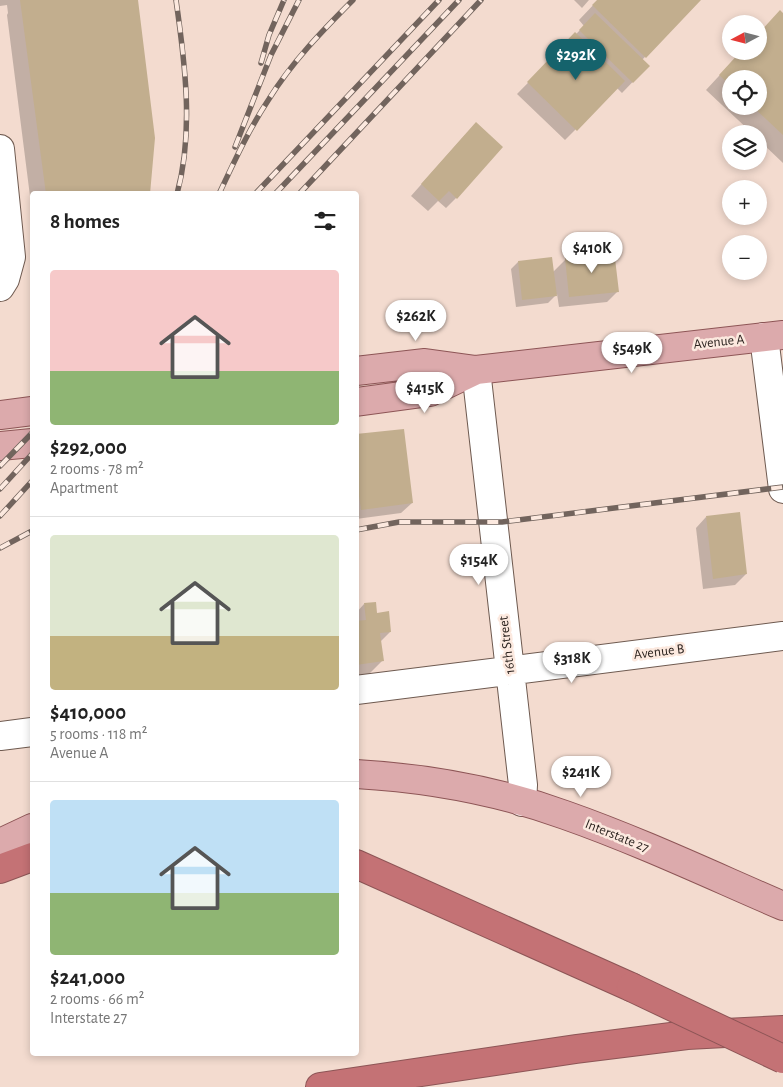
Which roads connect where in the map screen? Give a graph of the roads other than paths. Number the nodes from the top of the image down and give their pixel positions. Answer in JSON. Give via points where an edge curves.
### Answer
{"nodes":[{"id":1,"x":0,"y":149,"type":"edge"},
{"id":2,"x":0,"y":287,"type":"edge"},
{"id":3,"x":773,"y":336,"type":"edge"},
{"id":4,"x":359,"y":370,"type":"edge"},
{"id":5,"x":476,"y":370,"type":"junction"},
{"id":6,"x":359,"y":402,"type":"edge"},
{"id":7,"x":30,"y":410,"type":"edge"},
{"id":8,"x":0,"y":415,"type":"edge"},
{"id":9,"x":30,"y":442,"type":"edge"},
{"id":10,"x":0,"y":446,"type":"edge"},
{"id":11,"x":783,"y":489,"type":"edge"},
{"id":12,"x":783,"y":636,"type":"edge"},
{"id":13,"x":510,"y":671,"type":"junction"},
{"id":14,"x":359,"y":690,"type":"edge"},
{"id":15,"x":30,"y":732,"type":"edge"},
{"id":16,"x":0,"y":736,"type":"edge"},
{"id":17,"x":359,"y":774,"type":"edge"},
{"id":18,"x":522,"y":802,"type":"junction"},
{"id":19,"x":30,"y":829,"type":"edge"},
{"id":20,"x":0,"y":843,"type":"edge"},
{"id":21,"x":30,"y":858,"type":"edge"},
{"id":22,"x":359,"y":865,"type":"edge"},
{"id":23,"x":0,"y":869,"type":"edge"},
{"id":24,"x":783,"y":906,"type":"edge"},
{"id":25,"x":783,"y":1030,"type":"edge"},
{"id":26,"x":783,"y":1058,"type":"edge"},
{"id":27,"x":320,"y":1087,"type":"edge"}],
"edges":[{"from":1,"to":2,"type":"street","via":[[11,257]]},
{"from":3,"to":5,"type":"main road","name":"Avenue A"},
{"from":3,"to":11,"type":"street"},
{"from":4,"to":5,"type":"main road","name":"Avenue A","via":[[426,363]]},
{"from":5,"to":6,"type":"main road","name":"Avenue A","via":[[430,392]]},
{"from":5,"to":13,"type":"street","name":"16th Street"},
{"from":7,"to":8,"type":"main road"},
{"from":9,"to":10,"type":"main road"},
{"from":12,"to":13,"type":"street","name":"Avenue B"},
{"from":13,"to":14,"type":"street","name":"Avenue B"},
{"from":13,"to":18,"type":"street","name":"16th Street","via":[[523,785]]},
{"from":15,"to":16,"type":"street"},
{"from":17,"to":18,"type":"main road","name":"Interstate 27","via":[[450,785]]},
{"from":18,"to":24,"type":"main road","name":"Interstate 27","via":[[564,814]]},
{"from":19,"to":20,"type":"main road"},
{"from":21,"to":23,"type":"highway"},
{"from":22,"to":26,"type":"highway","bridge":true},
{"from":25,"to":27,"type":"highway","via":[[668,1037]]}]}
